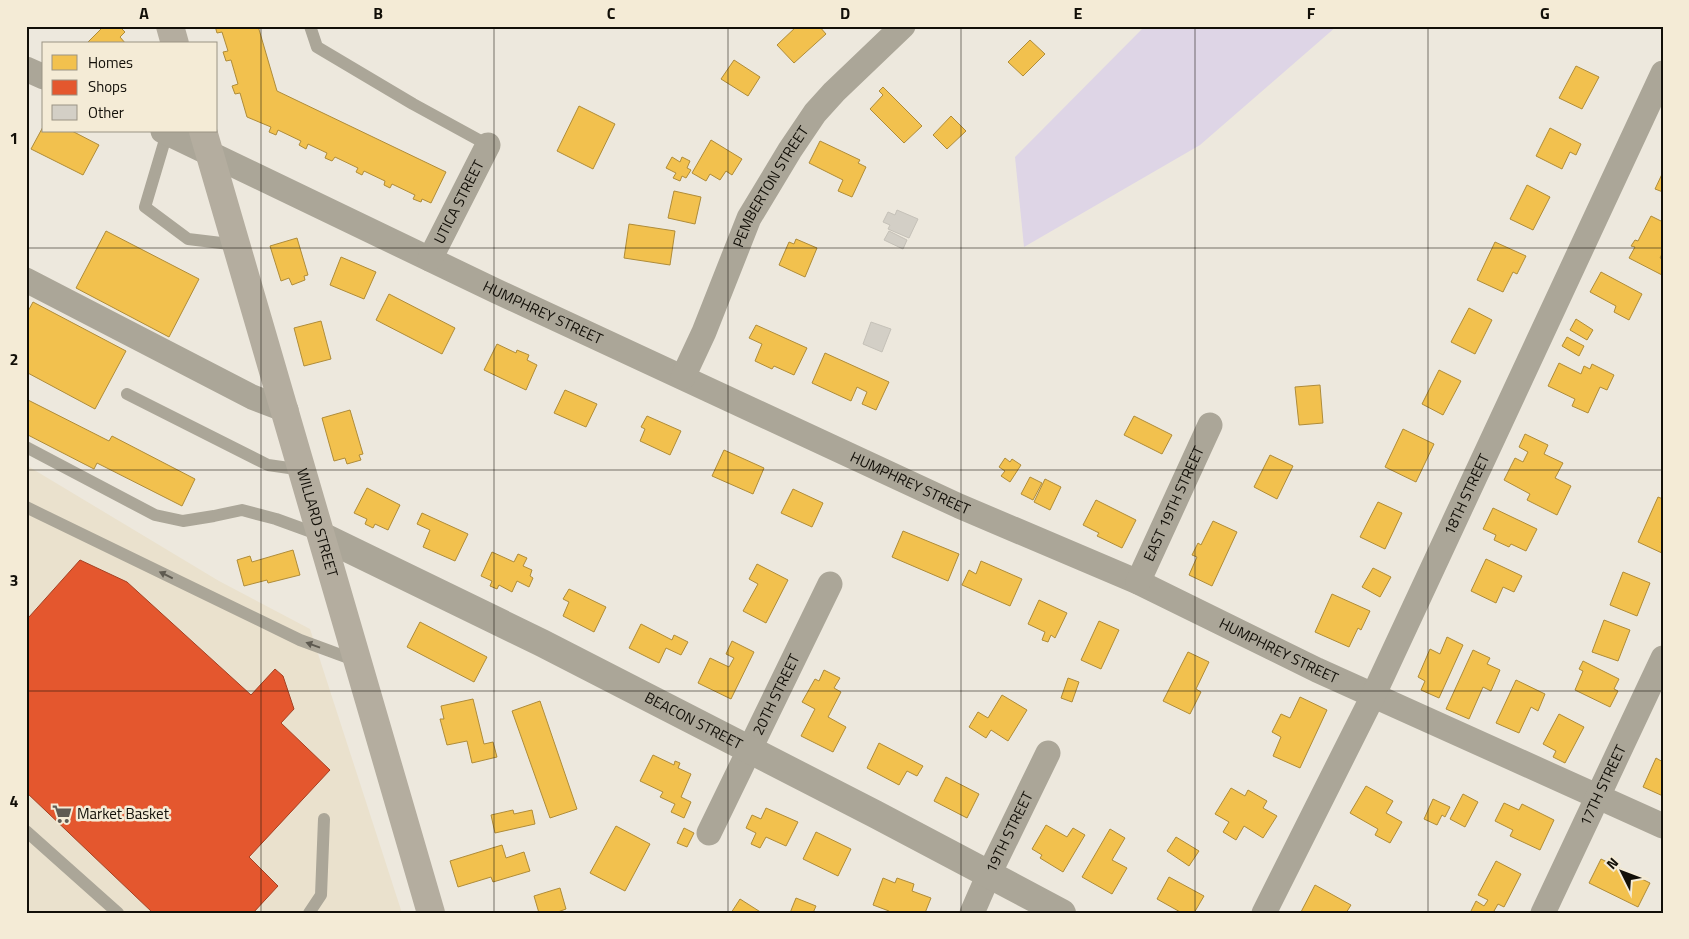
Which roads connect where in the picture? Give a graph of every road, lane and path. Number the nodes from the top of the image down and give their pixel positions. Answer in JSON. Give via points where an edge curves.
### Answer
{"nodes":[{"id":1,"x":170,"y":26,"type":"edge"},
{"id":2,"x":310,"y":26,"type":"edge"},
{"id":3,"x":903,"y":26,"type":"edge"},
{"id":4,"x":174,"y":42,"type":"edge"},
{"id":5,"x":26,"y":69,"type":"edge"},
{"id":6,"x":1663,"y":72,"type":"edge"},
{"id":7,"x":42,"y":76,"type":"edge"},
{"id":8,"x":165,"y":132,"type":"edge"},
{"id":9,"x":207,"y":142,"type":"edge"},
{"id":10,"x":488,"y":145,"type":"joint"},
{"id":11,"x":238,"y":245,"type":"junction"},
{"id":12,"x":430,"y":259,"type":"junction"},
{"id":13,"x":26,"y":280,"type":"edge"},
{"id":14,"x":683,"y":377,"type":"junction"},
{"id":15,"x":127,"y":394,"type":"dead end"},
{"id":16,"x":286,"y":410,"type":"junction"},
{"id":17,"x":1210,"y":425,"type":"dead end"},
{"id":18,"x":26,"y":447,"type":"edge"},
{"id":19,"x":303,"y":470,"type":"junction"},
{"id":20,"x":26,"y":507,"type":"edge"},
{"id":21,"x":322,"y":536,"type":"junction"},
{"id":22,"x":1138,"y":582,"type":"junction"},
{"id":23,"x":830,"y":584,"type":"dead end"},
{"id":24,"x":1663,"y":658,"type":"edge"},
{"id":25,"x":359,"y":662,"type":"junction"},
{"id":26,"x":1373,"y":696,"type":"junction"},
{"id":27,"x":749,"y":750,"type":"junction"},
{"id":28,"x":1048,"y":753,"type":"dead end"},
{"id":29,"x":1598,"y":796,"type":"junction"},
{"id":30,"x":324,"y":819,"type":"dead end"},
{"id":31,"x":1663,"y":826,"type":"edge"},
{"id":32,"x":26,"y":831,"type":"edge"},
{"id":33,"x":709,"y":833,"type":"dead end"},
{"id":34,"x":989,"y":874,"type":"junction"},
{"id":35,"x":118,"y":913,"type":"edge"},
{"id":36,"x":309,"y":913,"type":"edge"},
{"id":37,"x":432,"y":913,"type":"edge"},
{"id":38,"x":972,"y":913,"type":"edge"},
{"id":39,"x":1062,"y":913,"type":"edge"},
{"id":40,"x":1264,"y":913,"type":"edge"},
{"id":41,"x":1543,"y":913,"type":"edge"}],
"edges":[{"from":1,"to":4,"type":"main road"},
{"from":2,"to":10,"type":"lane","via":[[317,47]]},
{"from":3,"to":14,"type":"street","name":"PEMBERTON STREET","via":[[834,92],[790,150],[750,218]]},
{"from":5,"to":7,"type":"street"},
{"from":6,"to":26,"type":"street","name":"18TH STREET"},
{"from":8,"to":9,"type":"street","name":"HUMPHREY STREET"},
{"from":8,"to":11,"type":"lane","via":[[145,207],[188,239]]},
{"from":9,"to":11,"type":"main road","name":"WILLARD STREET"},
{"from":9,"to":12,"type":"street","name":"HUMPHREY STREET"},
{"from":10,"to":12,"type":"street","name":"UTICA STREET"},
{"from":11,"to":16,"type":"main road","name":"WILLARD STREET"},
{"from":12,"to":14,"type":"street","name":"HUMPHREY STREET"},
{"from":13,"to":16,"type":"street","via":[[252,397]]},
{"from":14,"to":22,"type":"street","name":"HUMPHREY STREET","via":[[959,506]]},
{"from":15,"to":19,"type":"lane","via":[[268,465]]},
{"from":16,"to":19,"type":"main road","name":"WILLARD STREET"},
{"from":17,"to":22,"type":"street","name":"EAST 19TH STREET"},
{"from":18,"to":21,"type":"lane","via":[[155,515],[183,521],[242,510]]},
{"from":19,"to":21,"type":"main road","name":"WILLARD STREET"},
{"from":25,"to":20,"type":"lane","one_way":true,"via":[[300,640]]},
{"from":21,"to":25,"type":"main road","name":"WILLARD STREET"},
{"from":21,"to":27,"type":"street","name":"BEACON STREET","via":[[542,643]]},
{"from":22,"to":26,"type":"street","name":"HUMPHREY STREET"},
{"from":23,"to":27,"type":"street","name":"20TH STREET"},
{"from":24,"to":29,"type":"street","name":"17TH STREET"},
{"from":25,"to":37,"type":"main road","name":"WILLARD STREET"},
{"from":26,"to":29,"type":"street","name":"HUMPHREY STREET"},
{"from":26,"to":40,"type":"street","name":"18TH STREET"},
{"from":27,"to":33,"type":"street","name":"20TH STREET"},
{"from":27,"to":34,"type":"street","name":"BEACON STREET"},
{"from":28,"to":34,"type":"street","name":"19TH STREET"},
{"from":29,"to":31,"type":"street","name":"HUMPHREY STREET"},
{"from":29,"to":41,"type":"street","name":"17TH STREET"},
{"from":30,"to":36,"type":"lane","via":[[321,895]]},
{"from":32,"to":35,"type":"lane"},
{"from":34,"to":38,"type":"street","name":"19TH STREET"},
{"from":34,"to":39,"type":"street","name":"BEACON STREET"}]}
